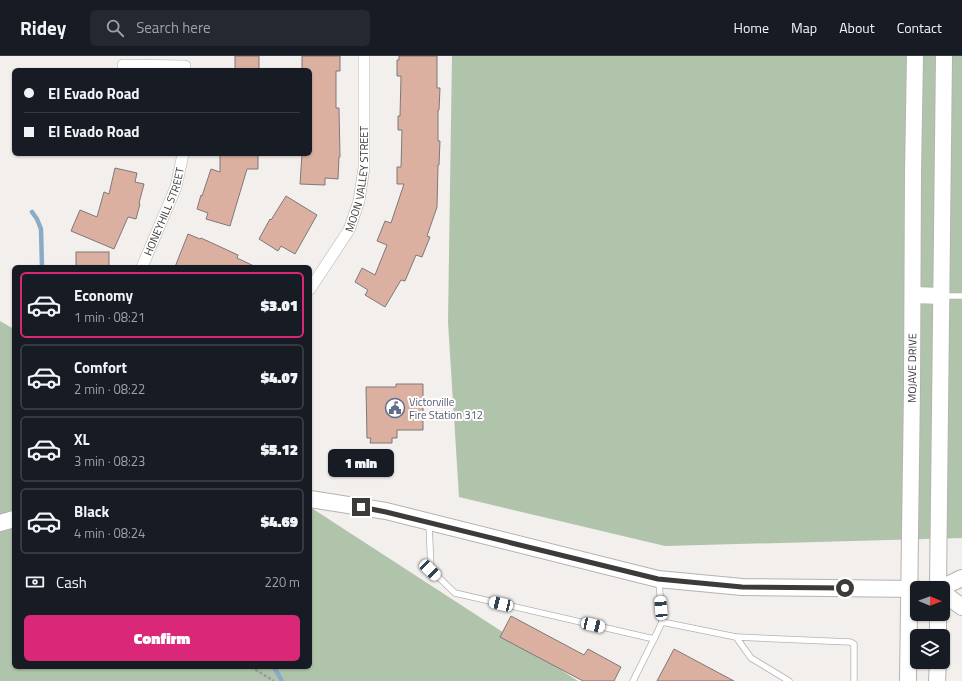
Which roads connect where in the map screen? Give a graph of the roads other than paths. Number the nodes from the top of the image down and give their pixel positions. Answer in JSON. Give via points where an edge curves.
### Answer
{"nodes":[{"id":1,"x":364,"y":56,"type":"edge"},
{"id":2,"x":915,"y":56,"type":"edge"},
{"id":3,"x":944,"y":56,"type":"edge"},
{"id":4,"x":123,"y":64,"type":"dead end"},
{"id":5,"x":185,"y":64,"type":"edge"},
{"id":6,"x":183,"y":156,"type":"edge"},
{"id":7,"x":143,"y":265,"type":"edge"},
{"id":8,"x":312,"y":286,"type":"edge"},
{"id":9,"x":913,"y":295,"type":"junction"},
{"id":10,"x":942,"y":296,"type":"junction"},
{"id":11,"x":962,"y":296,"type":"edge"},
{"id":12,"x":312,"y":499,"type":"edge"},
{"id":13,"x":12,"y":520,"type":"edge"},
{"id":14,"x":429,"y":522,"type":"junction"},
{"id":15,"x":0,"y":523,"type":"edge"},
{"id":16,"x":962,"y":578,"type":"edge"},
{"id":17,"x":658,"y":579,"type":"junction"},
{"id":18,"x":913,"y":581,"type":"edge"},
{"id":19,"x":938,"y":581,"type":"edge"},
{"id":20,"x":950,"y":584,"type":"edge"},
{"id":21,"x":910,"y":589,"type":"edge"},
{"id":22,"x":950,"y":598,"type":"edge"},
{"id":23,"x":962,"y":607,"type":"edge"},
{"id":24,"x":911,"y":621,"type":"edge"},
{"id":25,"x":662,"y":622,"type":"junction"},
{"id":26,"x":736,"y":637,"type":"junction"},
{"id":27,"x":654,"y":639,"type":"junction"},
{"id":28,"x":938,"y":669,"type":"edge"},
{"id":29,"x":633,"y":681,"type":"edge"},
{"id":30,"x":790,"y":681,"type":"edge"},
{"id":31,"x":854,"y":681,"type":"edge"},
{"id":32,"x":908,"y":681,"type":"edge"},
{"id":33,"x":937,"y":681,"type":"edge"}],
"edges":[{"from":1,"to":8,"type":"street","name":"MOON VALLEY STREET","via":[[364,168],[359,201],[349,230]]},
{"from":2,"to":9,"type":"main road","name":"MOJAVE DRIVE"},
{"from":3,"to":10,"type":"main road"},
{"from":4,"to":5,"type":"street"},
{"from":6,"to":7,"type":"street","name":"HONEYHILL STREET","via":[[176,187]]},
{"from":9,"to":10,"type":"main road"},
{"from":9,"to":18,"type":"main road","name":"MOJAVE DRIVE"},
{"from":10,"to":11,"type":"lane"},
{"from":10,"to":19,"type":"main road"},
{"from":12,"to":14,"type":"main road"},
{"from":13,"to":15,"type":"main road"},
{"from":14,"to":17,"type":"main road"},
{"from":14,"to":27,"type":"lane","via":[[430,570],[455,593]]},
{"from":16,"to":20,"type":"main road"},
{"from":17,"to":21,"type":"main road","via":[[742,587]]},
{"from":17,"to":25,"type":"lane"},
{"from":22,"to":23,"type":"main road"},
{"from":24,"to":32,"type":"main road","name":"MOJAVE DRIVE"},
{"from":25,"to":26,"type":"lane"},
{"from":25,"to":27,"type":"lane"},
{"from":26,"to":30,"type":"lane","via":[[751,658]]},
{"from":26,"to":31,"type":"lane","via":[[850,642],[854,644]]},
{"from":27,"to":29,"type":"lane"},
{"from":28,"to":33,"type":"main road"}]}
